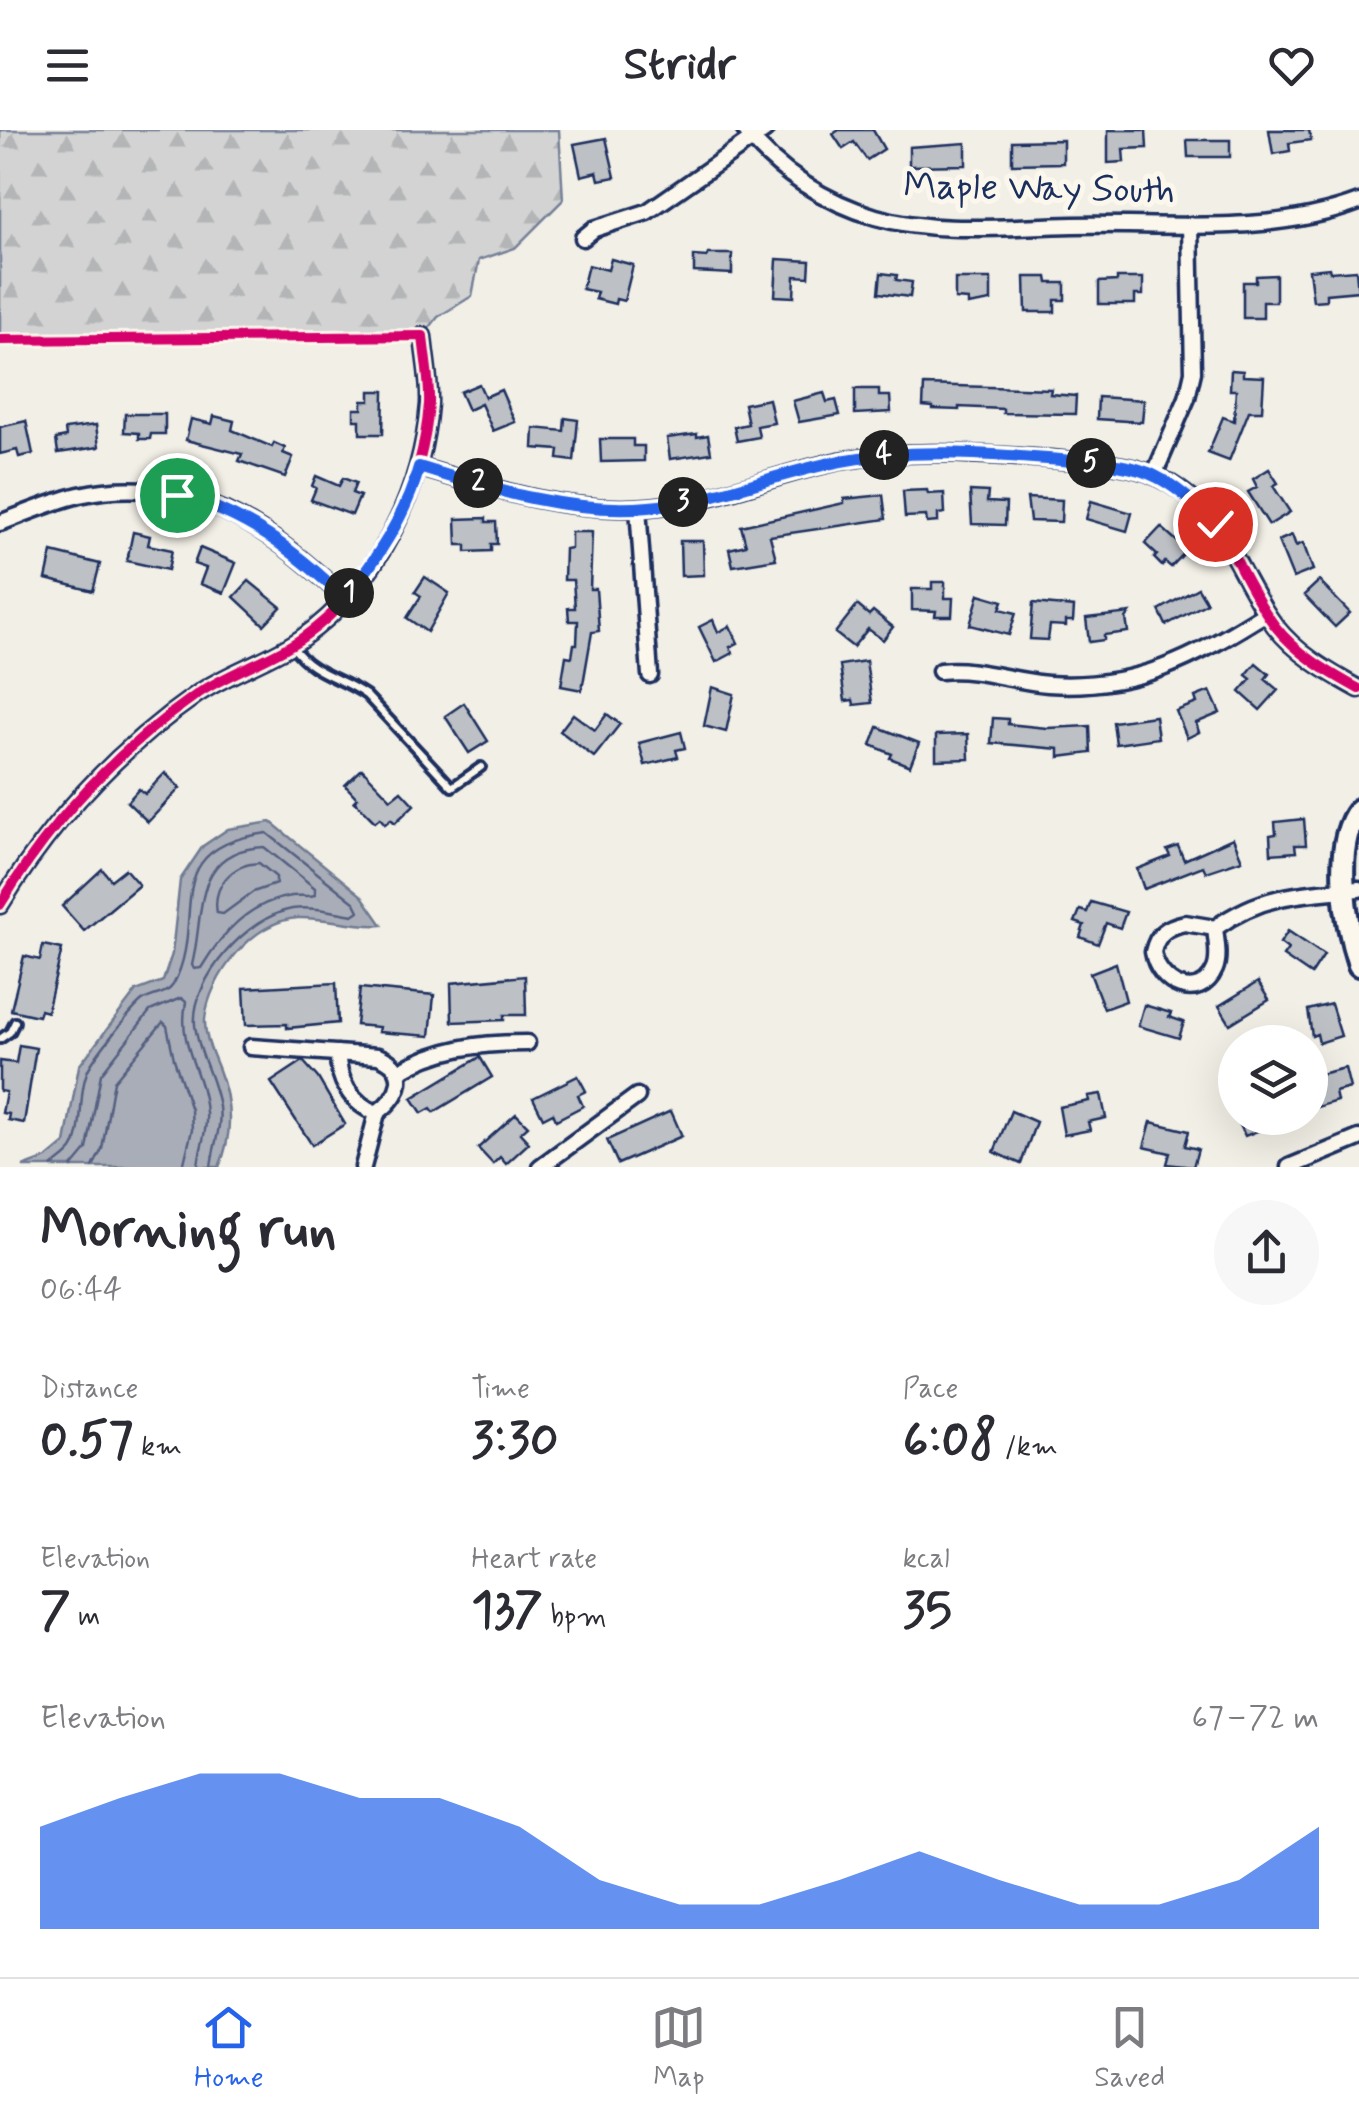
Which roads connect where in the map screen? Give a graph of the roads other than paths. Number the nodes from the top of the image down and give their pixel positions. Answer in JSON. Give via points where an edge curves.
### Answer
{"nodes":[{"id":1,"x":765,"y":130,"type":"edge"},
{"id":2,"x":748,"y":135,"type":"edge"},
{"id":3,"x":1359,"y":202,"type":"edge"},
{"id":4,"x":1190,"y":225,"type":"junction"},
{"id":5,"x":588,"y":233,"type":"dead end"},
{"id":6,"x":423,"y":336,"type":"dead end"},
{"id":7,"x":419,"y":467,"type":"junction"},
{"id":8,"x":1154,"y":475,"type":"junction"},
{"id":9,"x":638,"y":508,"type":"junction"},
{"id":10,"x":0,"y":524,"type":"edge"},
{"id":11,"x":345,"y":599,"type":"junction"},
{"id":12,"x":1266,"y":613,"type":"junction"},
{"id":13,"x":292,"y":645,"type":"junction"},
{"id":14,"x":940,"y":672,"type":"dead end"},
{"id":15,"x":650,"y":675,"type":"dead end"},
{"id":16,"x":1359,"y":689,"type":"edge"},
{"id":17,"x":480,"y":767,"type":"dead end"},
{"id":18,"x":1359,"y":810,"type":"edge"},
{"id":19,"x":1352,"y":889,"type":"edge"},
{"id":20,"x":0,"y":904,"type":"edge"},
{"id":21,"x":1215,"y":928,"type":"junction"},
{"id":22,"x":1359,"y":965,"type":"edge"},
{"id":23,"x":15,"y":1022,"type":"dead end"},
{"id":24,"x":0,"y":1039,"type":"edge"},
{"id":25,"x":526,"y":1043,"type":"dead end"},
{"id":26,"x":252,"y":1047,"type":"dead end"},
{"id":27,"x":338,"y":1053,"type":"junction"},
{"id":28,"x":398,"y":1072,"type":"junction"},
{"id":29,"x":637,"y":1096,"type":"dead end"},
{"id":30,"x":376,"y":1113,"type":"junction"},
{"id":31,"x":1359,"y":1138,"type":"edge"},
{"id":32,"x":364,"y":1167,"type":"edge"},
{"id":33,"x":540,"y":1167,"type":"edge"},
{"id":34,"x":1289,"y":1167,"type":"edge"}],
"edges":[{"from":1,"to":2,"type":"street"},
{"from":2,"to":4,"type":"street","name":"Maple Way South","via":[[804,183],[889,220],[972,227]]},
{"from":2,"to":5,"type":"street","via":[[647,212]]},
{"from":3,"to":4,"type":"street","name":"Maple Way South","via":[[1299,218]]},
{"from":4,"to":8,"type":"street","via":[[1192,372]]},
{"from":6,"to":7,"type":"street","via":[[429,402]]},
{"from":7,"to":9,"type":"street","via":[[554,502]]},
{"from":7,"to":11,"type":"street","via":[[384,547]]},
{"from":8,"to":9,"type":"street","via":[[1063,460],[898,454]]},
{"from":8,"to":12,"type":"street","via":[[1215,524]]},
{"from":9,"to":15,"type":"street"},
{"from":10,"to":11,"type":"street","via":[[84,494],[177,495],[266,531]]},
{"from":11,"to":13,"type":"street"},
{"from":12,"to":14,"type":"street","via":[[1190,659],[1126,680],[1048,684],[960,669]]},
{"from":12,"to":16,"type":"street","via":[[1307,658]]},
{"from":13,"to":17,"type":"lane","via":[[315,670],[366,695],[452,788]]},
{"from":13,"to":20,"type":"street","via":[[200,692],[116,759],[72,804]]},
{"from":18,"to":19,"type":"street","via":[[1348,824],[1344,863]]},
{"from":19,"to":21,"type":"street","via":[[1265,900]]},
{"from":19,"to":22,"type":"street","via":[[1349,926]]},
{"from":21,"to":21,"type":"street","via":[[1184,923],[1162,932],[1153,952],[1164,979],[1182,987],[1209,978],[1217,960]]},
{"from":23,"to":24,"type":"lane"},
{"from":25,"to":28,"type":"street","via":[[454,1049]]},
{"from":26,"to":27,"type":"street"},
{"from":27,"to":28,"type":"street","via":[[378,1056]]},
{"from":27,"to":30,"type":"street","via":[[342,1082]]},
{"from":28,"to":30,"type":"street","via":[[394,1099]]},
{"from":29,"to":33,"type":"street"},
{"from":30,"to":32,"type":"street"},
{"from":31,"to":34,"type":"street"}]}
